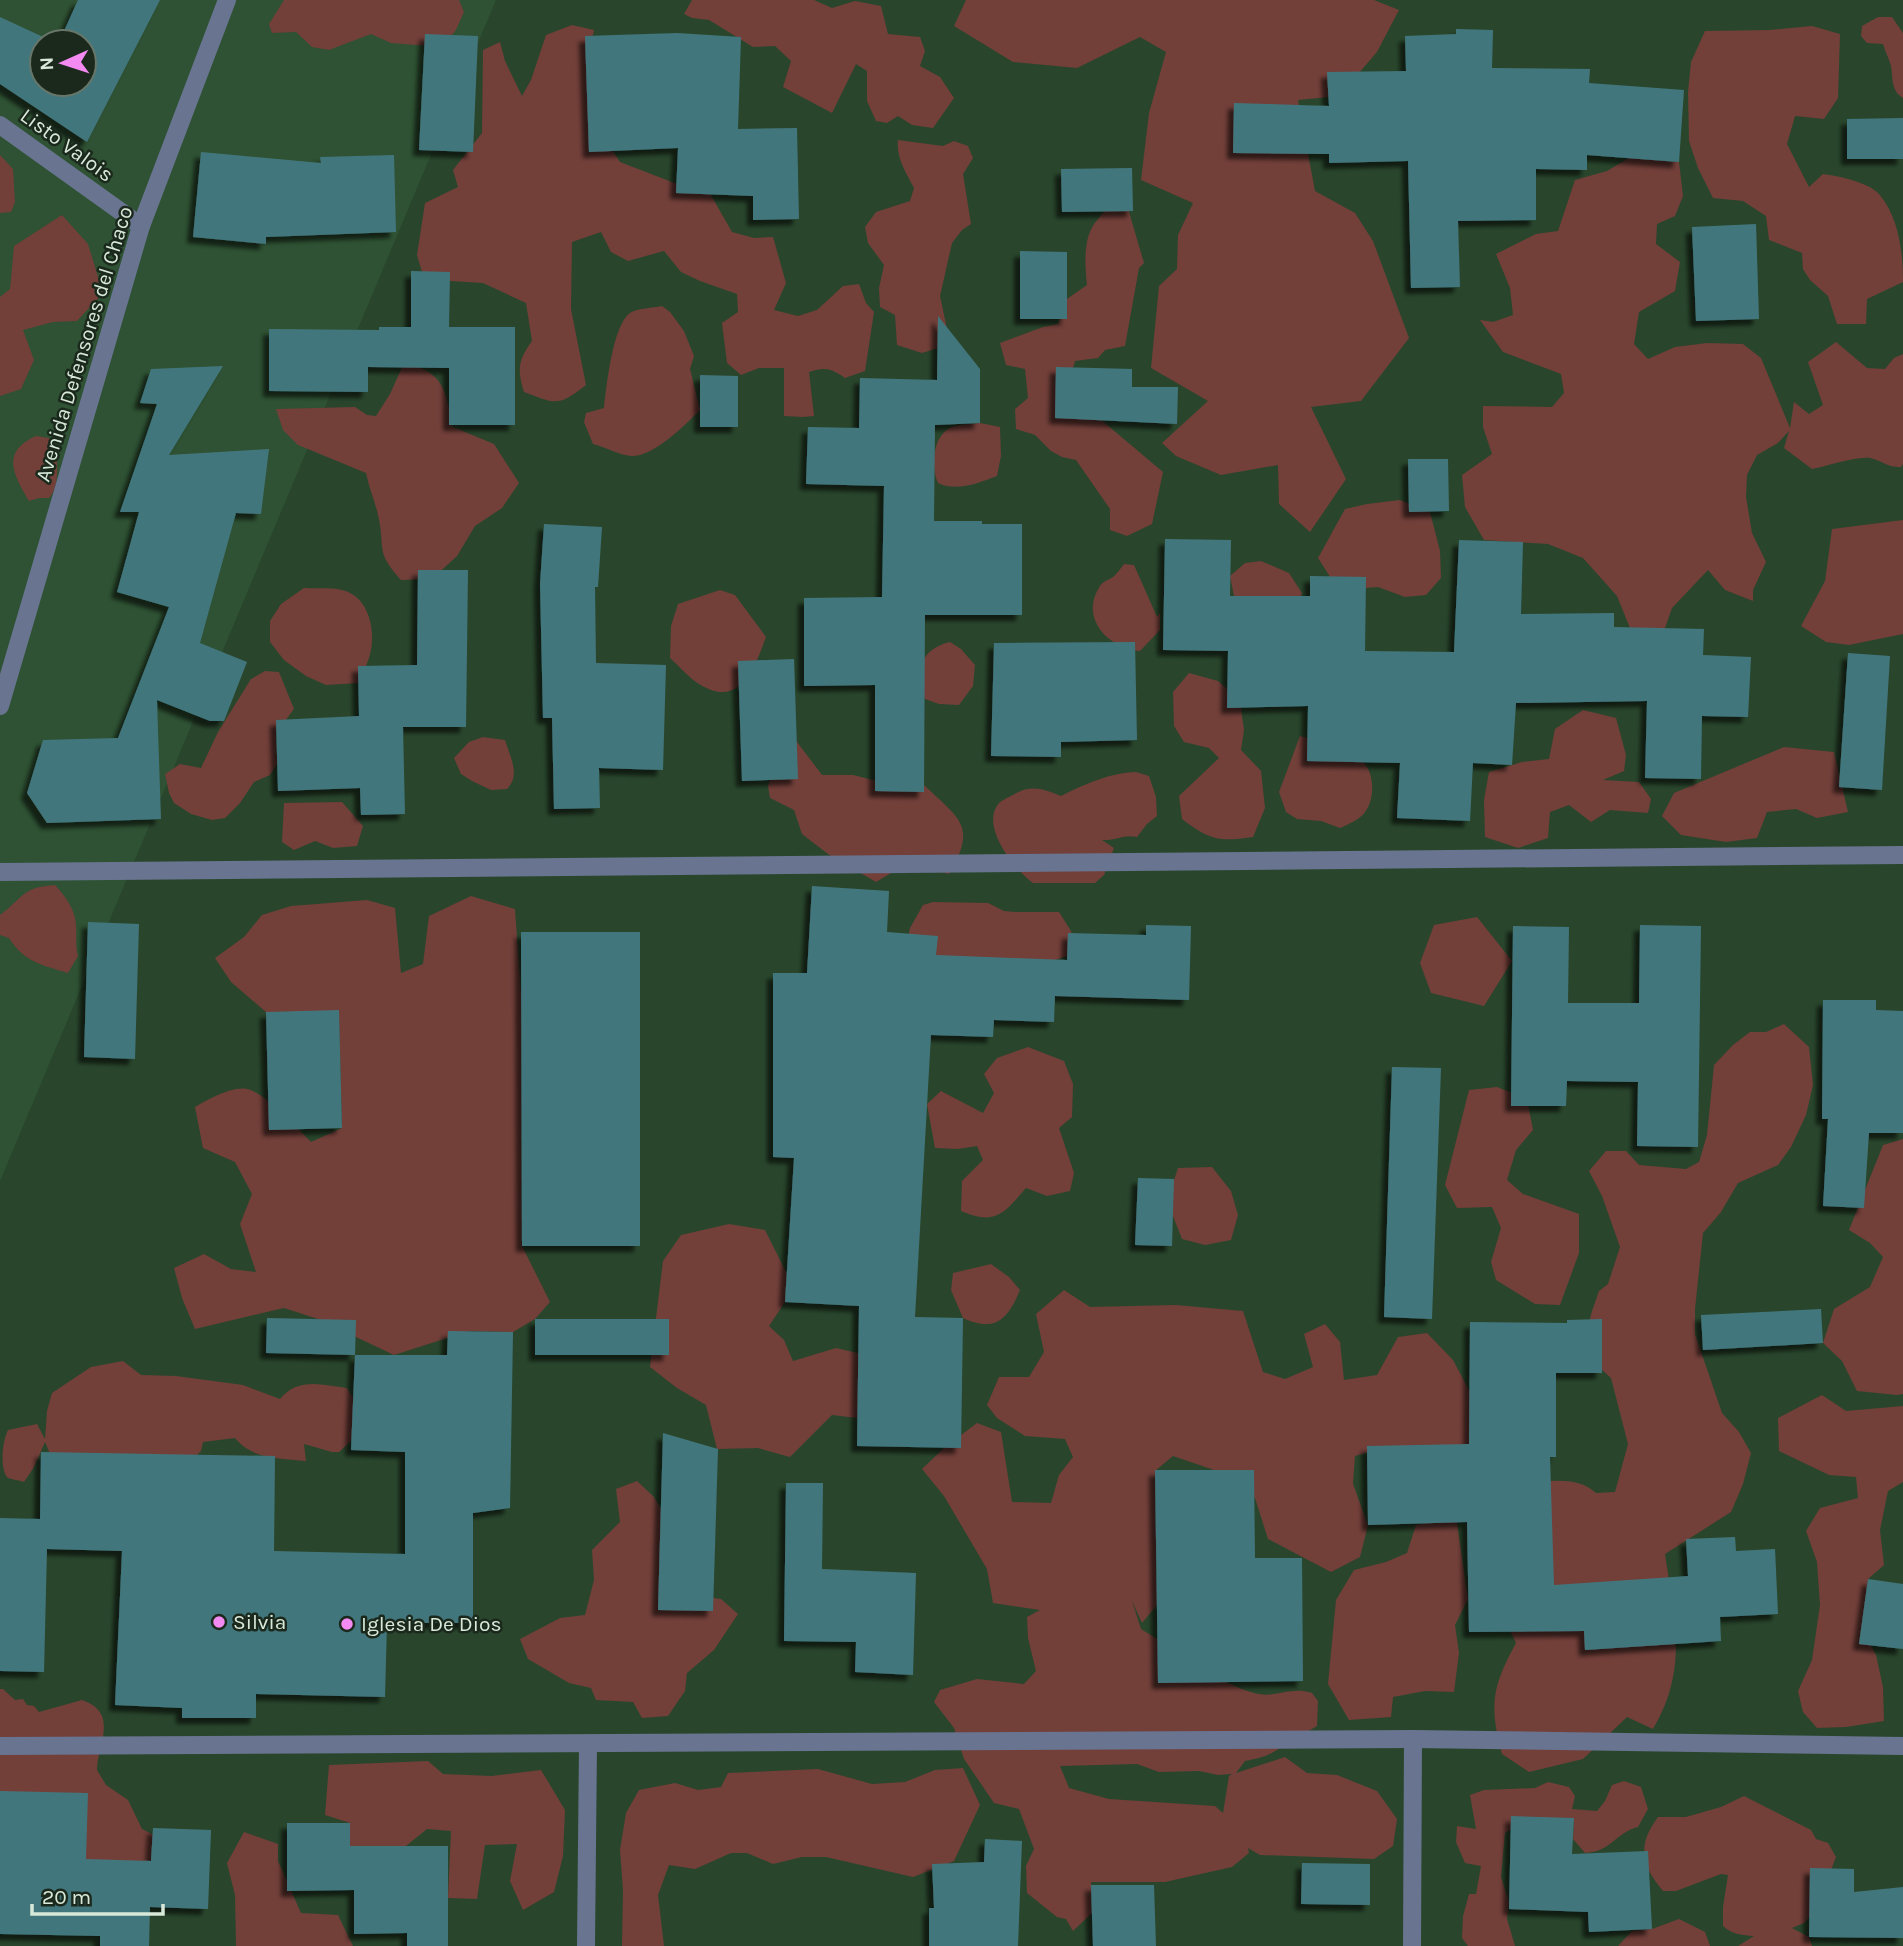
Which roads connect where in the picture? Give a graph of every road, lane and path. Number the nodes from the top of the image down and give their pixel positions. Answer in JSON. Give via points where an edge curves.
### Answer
{"nodes":[{"id":1,"x":227,"y":0,"type":"edge"},
{"id":2,"x":0,"y":125,"type":"edge"},
{"id":3,"x":141,"y":226,"type":"junction"},
{"id":4,"x":0,"y":706,"type":"edge"},
{"id":5,"x":1903,"y":855,"type":"edge"},
{"id":6,"x":0,"y":872,"type":"edge"},
{"id":7,"x":1413,"y":1739,"type":"junction"},
{"id":8,"x":588,"y":1744,"type":"junction"},
{"id":9,"x":0,"y":1746,"type":"edge"},
{"id":10,"x":1903,"y":1746,"type":"edge"},
{"id":11,"x":586,"y":1946,"type":"edge"},
{"id":12,"x":1412,"y":1946,"type":"edge"}],
"edges":[{"from":1,"to":3,"type":"street","name":"Avenida Defensores del Chaco"},
{"from":2,"to":3,"type":"street","name":"Listo Valois"},
{"from":3,"to":4,"type":"street","name":"Avenida Defensores del Chaco"},
{"from":5,"to":6,"type":"street"},
{"from":7,"to":8,"type":"street"},
{"from":7,"to":10,"type":"street"},
{"from":7,"to":12,"type":"street"},
{"from":8,"to":9,"type":"street"},
{"from":8,"to":11,"type":"street"}]}
